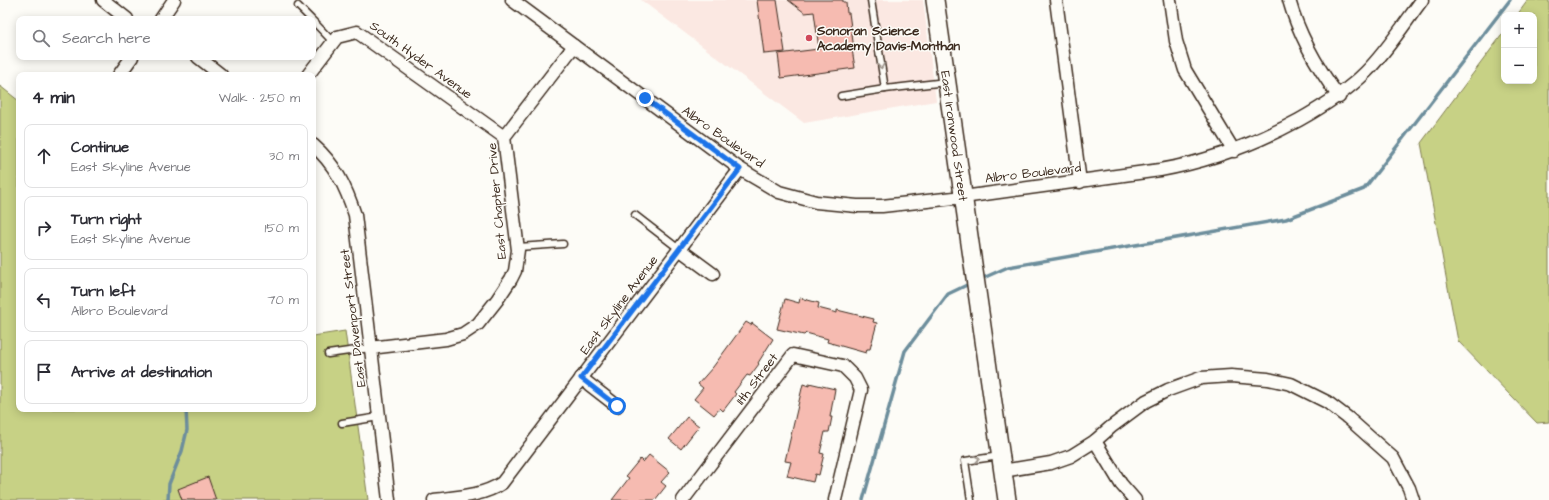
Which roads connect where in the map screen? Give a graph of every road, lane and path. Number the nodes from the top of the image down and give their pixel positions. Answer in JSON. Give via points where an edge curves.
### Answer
{"nodes":[{"id":1,"x":103,"y":0,"type":"edge"},
{"id":2,"x":174,"y":0,"type":"edge"},
{"id":3,"x":512,"y":0,"type":"edge"},
{"id":4,"x":871,"y":0,"type":"edge"},
{"id":5,"x":935,"y":0,"type":"edge"},
{"id":6,"x":1056,"y":0,"type":"edge"},
{"id":7,"x":1170,"y":0,"type":"edge"},
{"id":8,"x":1289,"y":0,"type":"edge"},
{"id":9,"x":1422,"y":0,"type":"edge"},
{"id":10,"x":298,"y":6,"type":"dead end"},
{"id":11,"x":123,"y":16,"type":"edge"},
{"id":12,"x":162,"y":16,"type":"edge"},
{"id":13,"x":308,"y":16,"type":"edge"},
{"id":14,"x":316,"y":24,"type":"edge"},
{"id":15,"x":333,"y":42,"type":"junction"},
{"id":16,"x":574,"y":46,"type":"junction"},
{"id":17,"x":130,"y":60,"type":"edge"},
{"id":18,"x":202,"y":60,"type":"edge"},
{"id":19,"x":121,"y":72,"type":"edge"},
{"id":20,"x":217,"y":72,"type":"edge"},
{"id":21,"x":310,"y":72,"type":"edge"},
{"id":22,"x":946,"y":82,"type":"junction"},
{"id":23,"x":885,"y":89,"type":"junction"},
{"id":24,"x":841,"y":96,"type":"dead end"},
{"id":25,"x":1339,"y":97,"type":"junction"},
{"id":26,"x":504,"y":137,"type":"junction"},
{"id":27,"x":316,"y":148,"type":"edge"},
{"id":28,"x":1234,"y":151,"type":"junction"},
{"id":29,"x":740,"y":169,"type":"junction"},
{"id":30,"x":1080,"y":182,"type":"junction"},
{"id":31,"x":963,"y":197,"type":"junction"},
{"id":32,"x":635,"y":215,"type":"dead end"},
{"id":33,"x":563,"y":244,"type":"dead end"},
{"id":34,"x":518,"y":247,"type":"junction"},
{"id":35,"x":679,"y":249,"type":"junction"},
{"id":36,"x":713,"y":274,"type":"dead end"},
{"id":37,"x":370,"y":348,"type":"junction"},
{"id":38,"x":328,"y":354,"type":"dead end"},
{"id":39,"x":581,"y":378,"type":"junction"},
{"id":40,"x":617,"y":406,"type":"dead end"},
{"id":41,"x":378,"y":417,"type":"junction"},
{"id":42,"x":342,"y":423,"type":"dead end"},
{"id":43,"x":1095,"y":441,"type":"junction"},
{"id":44,"x":1001,"y":463,"type":"junction"},
{"id":45,"x":490,"y":495,"type":"edge"},
{"id":46,"x":389,"y":500,"type":"edge"},
{"id":47,"x":434,"y":500,"type":"edge"},
{"id":48,"x":683,"y":500,"type":"edge"},
{"id":49,"x":835,"y":500,"type":"edge"},
{"id":50,"x":971,"y":500,"type":"edge"},
{"id":51,"x":1007,"y":500,"type":"edge"},
{"id":52,"x":1135,"y":500,"type":"edge"},
{"id":53,"x":1413,"y":500,"type":"edge"}],
"edges":[{"from":1,"to":11,"type":"street"},
{"from":2,"to":12,"type":"street"},
{"from":3,"to":16,"type":"street","name":"Albro Boulevard"},
{"from":4,"to":23,"type":"lane","one_way":true},
{"from":5,"to":22,"type":"street","name":"East Ironwood Street"},
{"from":6,"to":30,"type":"street"},
{"from":7,"to":28,"type":"street","via":[[1176,41],[1185,70]]},
{"from":8,"to":25,"type":"street","via":[[1306,46]]},
{"from":9,"to":25,"type":"street","name":"Albro Boulevard","via":[[1390,44],[1366,72]]},
{"from":10,"to":13,"type":"lane"},
{"from":14,"to":15,"type":"lane"},
{"from":15,"to":21,"type":"street","name":"South Hyder Avenue"},
{"from":15,"to":26,"type":"street","name":"South Hyder Avenue","via":[[337,37],[357,32]]},
{"from":16,"to":26,"type":"street","name":"East Chapter Drive"},
{"from":16,"to":29,"type":"street","name":"Albro Boulevard"},
{"from":17,"to":19,"type":"street"},
{"from":18,"to":20,"type":"street"},
{"from":22,"to":23,"type":"lane"},
{"from":22,"to":31,"type":"street","name":"East Ironwood Street"},
{"from":23,"to":24,"type":"lane"},
{"from":25,"to":28,"type":"street","name":"Albro Boulevard","via":[[1286,127]]},
{"from":26,"to":34,"type":"street","name":"East Chapter Drive"},
{"from":27,"to":37,"type":"street","name":"East Davenport Street","via":[[335,168],[348,192],[355,215]]},
{"from":28,"to":30,"type":"street","name":"Albro Boulevard","via":[[1186,166]]},
{"from":29,"to":31,"type":"street","name":"Albro Boulevard","via":[[779,192],[816,202],[882,206]]},
{"from":29,"to":35,"type":"street","name":"East Skyline Avenue"},
{"from":30,"to":31,"type":"street","name":"Albro Boulevard"},
{"from":31,"to":44,"type":"street","name":"East Ironwood Street"},
{"from":32,"to":35,"type":"lane"},
{"from":33,"to":34,"type":"lane"},
{"from":34,"to":37,"type":"street","name":"East Chapter Drive","via":[[518,260],[511,279],[471,330],[450,338]]},
{"from":35,"to":36,"type":"street"},
{"from":35,"to":39,"type":"street","name":"East Skyline Avenue"},
{"from":37,"to":38,"type":"lane"},
{"from":37,"to":41,"type":"street","name":"East Davenport Street"},
{"from":39,"to":40,"type":"street"},
{"from":39,"to":45,"type":"street","name":"East Skyline Avenue","via":[[502,483]]},
{"from":41,"to":42,"type":"lane"},
{"from":41,"to":46,"type":"street","name":"East Davenport Street"},
{"from":43,"to":44,"type":"street","via":[[1071,456],[1051,463]]},
{"from":43,"to":52,"type":"street","via":[[1121,484]]},
{"from":43,"to":53,"type":"street","via":[[1146,401],[1201,378],[1231,376],[1268,379],[1291,384],[1314,394],[1348,418],[1393,458]]},
{"from":50,"to":44,"type":"lane","one_way":true,"via":[[965,461]]},
{"from":44,"to":51,"type":"street","name":"East Ironwood Street"},
{"from":45,"to":47,"type":"street","name":"East Skyline Avenue","via":[[475,494]]},
{"from":48,"to":49,"type":"street","name":"11th Street","via":[[793,355],[844,366],[855,378],[861,390]]}]}
